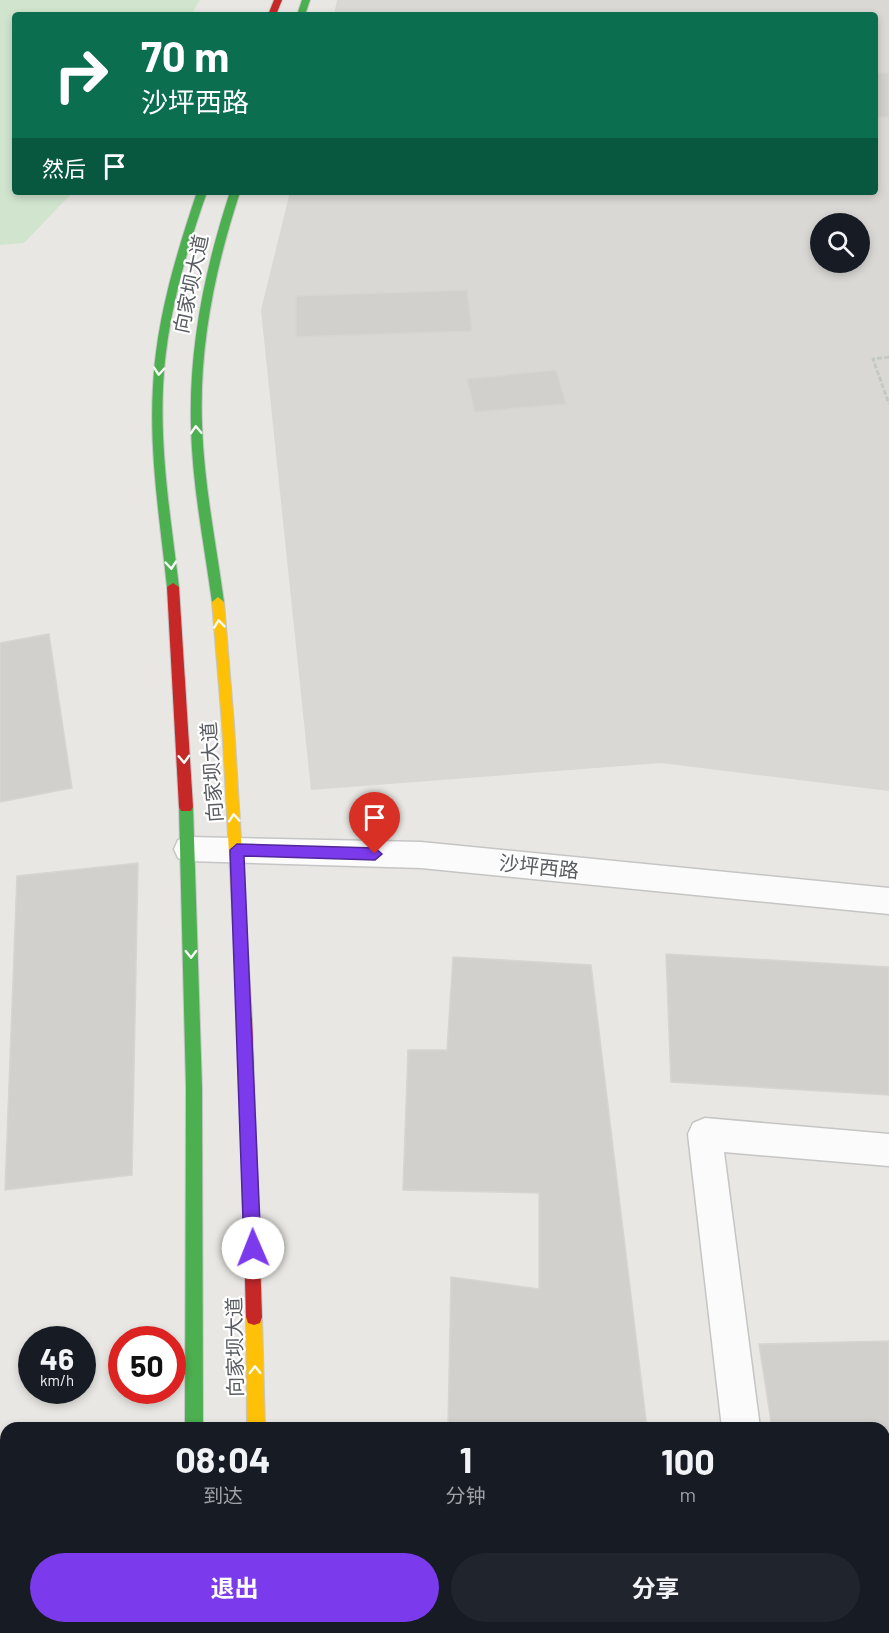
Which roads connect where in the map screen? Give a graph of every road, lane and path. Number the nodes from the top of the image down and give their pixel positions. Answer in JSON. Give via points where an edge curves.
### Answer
{"nodes":[{"id":1,"x":201,"y":195,"type":"edge"},
{"id":2,"x":234,"y":195,"type":"edge"},
{"id":3,"x":889,"y":357,"type":"edge"},
{"id":4,"x":889,"y":404,"type":"edge"},
{"id":5,"x":188,"y":849,"type":"junction"},
{"id":6,"x":237,"y":850,"type":"junction"},
{"id":7,"x":889,"y":901,"type":"edge"},
{"id":8,"x":889,"y":1150,"type":"edge"},
{"id":9,"x":194,"y":1422,"type":"edge"},
{"id":10,"x":256,"y":1422,"type":"edge"},
{"id":11,"x":740,"y":1422,"type":"edge"}],
"edges":[{"from":1,"to":5,"type":"main road","name":"向家坝大道","one_way":true,"via":[[169,303],[157,409],[178,645]]},
{"from":6,"to":2,"type":"main road","name":"向家坝大道","one_way":true,"via":[[221,639],[195,406],[206,293]]},
{"from":3,"to":4,"type":"path","via":[[873,359]]},
{"from":5,"to":6,"type":"street","name":"沙坪西路"},
{"from":5,"to":9,"type":"main road","name":"向家坝大道","one_way":true},
{"from":6,"to":7,"type":"street","name":"沙坪西路","via":[[421,855]]},
{"from":10,"to":6,"type":"main road","name":"向家坝大道","one_way":true},
{"from":8,"to":11,"type":"street","via":[[705,1134]]}]}
